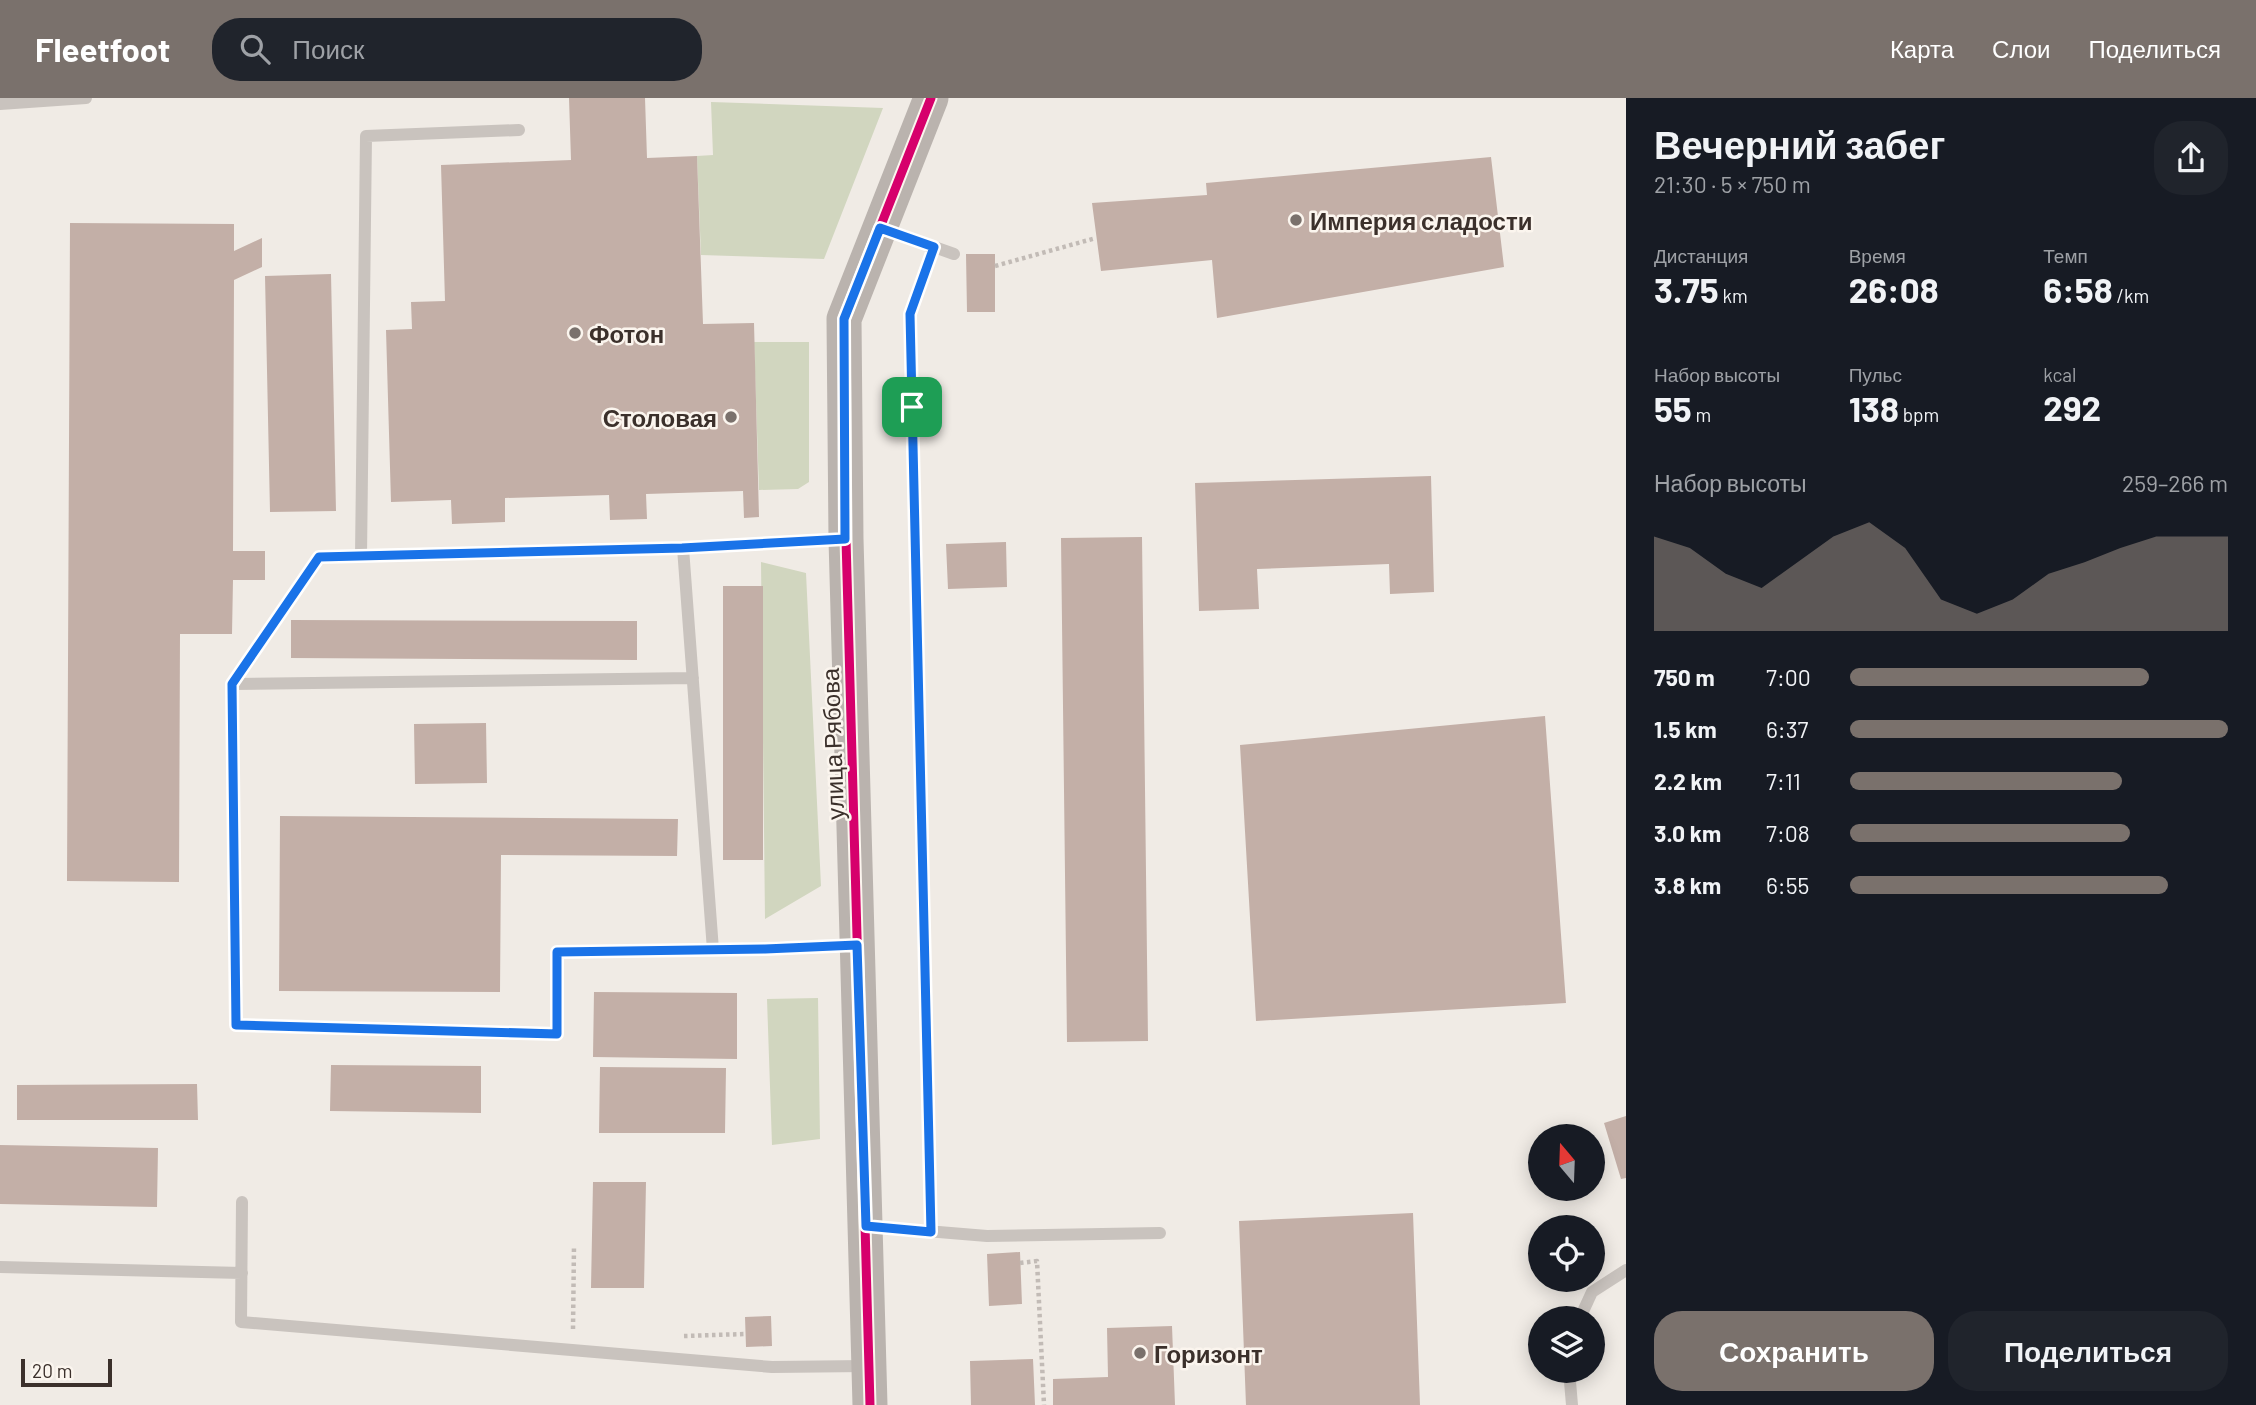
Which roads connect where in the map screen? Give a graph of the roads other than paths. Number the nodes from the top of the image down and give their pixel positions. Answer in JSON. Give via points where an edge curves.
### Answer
{"nodes":[{"id":1,"x":86,"y":98,"type":"edge"},
{"id":2,"x":931,"y":98,"type":"edge"},
{"id":3,"x":0,"y":104,"type":"edge"},
{"id":4,"x":519,"y":130,"type":"dead end"},
{"id":5,"x":880,"y":228,"type":"junction"},
{"id":6,"x":934,"y":247,"type":"junction"},
{"id":7,"x":954,"y":254,"type":"dead end"},
{"id":8,"x":845,"y":539,"type":"junction"},
{"id":9,"x":682,"y":548,"type":"junction"},
{"id":10,"x":361,"y":556,"type":"junction"},
{"id":11,"x":693,"y":678,"type":"junction"},
{"id":12,"x":232,"y":684,"type":"junction"},
{"id":13,"x":857,"y":945,"type":"junction"},
{"id":14,"x":712,"y":950,"type":"junction"},
{"id":15,"x":242,"y":1202,"type":"dead end"},
{"id":16,"x":866,"y":1226,"type":"junction"},
{"id":17,"x":931,"y":1232,"type":"junction"},
{"id":18,"x":1160,"y":1233,"type":"dead end"},
{"id":19,"x":0,"y":1267,"type":"edge"},
{"id":20,"x":1626,"y":1270,"type":"edge"},
{"id":21,"x":242,"y":1273,"type":"junction"},
{"id":22,"x":1586,"y":1306,"type":"edge"},
{"id":23,"x":869,"y":1366,"type":"junction"},
{"id":24,"x":1570,"y":1383,"type":"edge"},
{"id":25,"x":870,"y":1405,"type":"edge"},
{"id":26,"x":1573,"y":1405,"type":"edge"}],
"edges":[{"from":1,"to":3,"type":"lane"},
{"from":2,"to":5,"type":"street","name":"улица Рябова"},
{"from":4,"to":10,"type":"lane","via":[[366,136]]},
{"from":5,"to":6,"type":"lane"},
{"from":5,"to":8,"type":"street","name":"улица Рябова","via":[[844,319]]},
{"from":6,"to":7,"type":"lane"},
{"from":6,"to":17,"type":"lane","via":[[910,314]]},
{"from":8,"to":9,"type":"lane"},
{"from":8,"to":13,"type":"street","name":"улица Рябова"},
{"from":9,"to":10,"type":"lane"},
{"from":9,"to":11,"type":"lane"},
{"from":10,"to":12,"type":"lane","via":[[319,557]]},
{"from":11,"to":12,"type":"lane"},
{"from":11,"to":14,"type":"lane"},
{"from":12,"to":14,"type":"lane","via":[[236,1025],[557,1034],[557,952]]},
{"from":13,"to":14,"type":"lane"},
{"from":13,"to":16,"type":"street","name":"улица Рябова"},
{"from":15,"to":21,"type":"lane"},
{"from":16,"to":17,"type":"lane"},
{"from":16,"to":23,"type":"street","name":"улица Рябова"},
{"from":17,"to":18,"type":"lane","via":[[987,1236]]},
{"from":19,"to":21,"type":"lane"},
{"from":20,"to":22,"type":"lane","via":[[1592,1293]]},
{"from":21,"to":23,"type":"lane","via":[[241,1322],[772,1367]]},
{"from":23,"to":25,"type":"street","name":"улица Рябова"},
{"from":24,"to":26,"type":"lane"}]}
